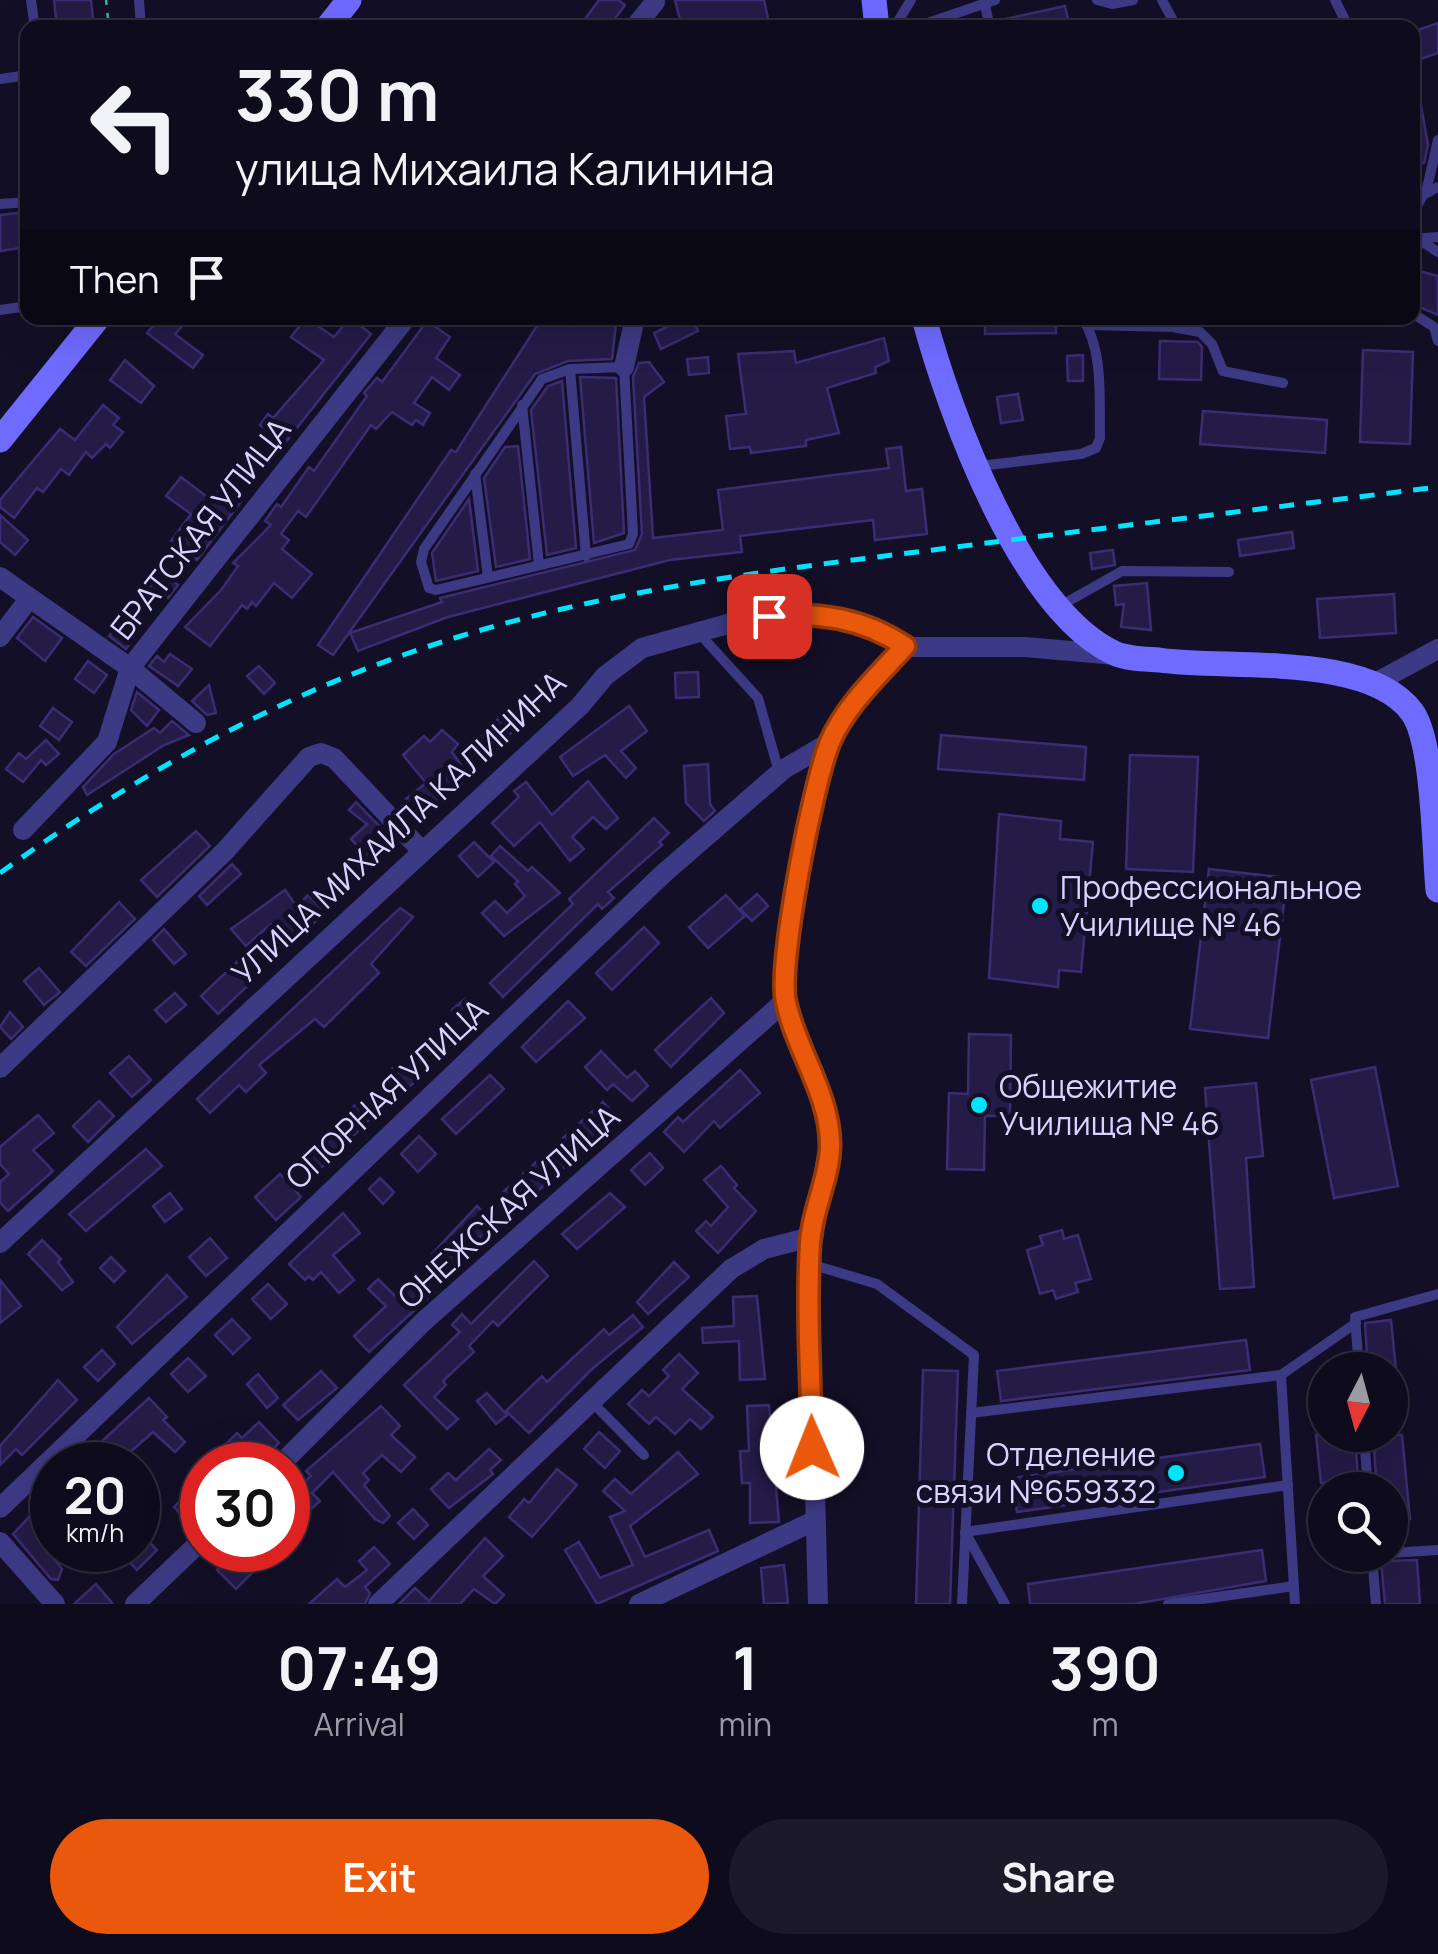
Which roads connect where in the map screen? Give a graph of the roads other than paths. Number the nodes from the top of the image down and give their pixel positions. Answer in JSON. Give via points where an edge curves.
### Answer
{"nodes":[{"id":1,"x":349,"y":0,"type":"edge"},
{"id":2,"x":1098,"y":0,"type":"edge"},
{"id":3,"x":1132,"y":0,"type":"edge"},
{"id":4,"x":990,"y":2,"type":"edge"},
{"id":5,"x":333,"y":20,"type":"edge"},
{"id":6,"x":937,"y":20,"type":"edge"},
{"id":7,"x":1438,"y":140,"type":"edge"},
{"id":8,"x":1432,"y":190,"type":"edge"},
{"id":9,"x":1420,"y":317,"type":"edge"},
{"id":10,"x":92,"y":325,"type":"edge"},
{"id":11,"x":400,"y":325,"type":"edge"},
{"id":12,"x":633,"y":325,"type":"edge"},
{"id":13,"x":926,"y":325,"type":"edge"},
{"id":14,"x":1085,"y":325,"type":"edge"},
{"id":15,"x":1132,"y":325,"type":"edge"},
{"id":16,"x":1438,"y":341,"type":"edge"},
{"id":17,"x":624,"y":367,"type":"junction"},
{"id":18,"x":570,"y":368,"type":"junction"},
{"id":19,"x":1283,"y":383,"type":"dead end"},
{"id":20,"x":522,"y":404,"type":"junction"},
{"id":21,"x":1,"y":436,"type":"edge"},
{"id":22,"x":978,"y":466,"type":"junction"},
{"id":23,"x":475,"y":474,"type":"junction"},
{"id":24,"x":586,"y":556,"type":"junction"},
{"id":25,"x":539,"y":566,"type":"junction"},
{"id":26,"x":1229,"y":572,"type":"dead end"},
{"id":27,"x":0,"y":577,"type":"edge"},
{"id":28,"x":488,"y":577,"type":"junction"},
{"id":29,"x":29,"y":600,"type":"junction"},
{"id":30,"x":1059,"y":606,"type":"junction"},
{"id":31,"x":697,"y":630,"type":"junction"},
{"id":32,"x":0,"y":637,"type":"edge"},
{"id":33,"x":905,"y":646,"type":"junction"},
{"id":34,"x":1438,"y":649,"type":"edge"},
{"id":35,"x":1118,"y":655,"type":"junction"},
{"id":36,"x":130,"y":668,"type":"junction"},
{"id":37,"x":1374,"y":683,"type":"junction"},
{"id":38,"x":196,"y":723,"type":"dead end"},
{"id":39,"x":830,"y":742,"type":"junction"},
{"id":40,"x":779,"y":773,"type":"junction"},
{"id":41,"x":23,"y":830,"type":"dead end"},
{"id":42,"x":421,"y":850,"type":"junction"},
{"id":43,"x":1438,"y":890,"type":"edge"},
{"id":44,"x":785,"y":1001,"type":"junction"},
{"id":45,"x":0,"y":1068,"type":"edge"},
{"id":46,"x":810,"y":1237,"type":"junction"},
{"id":47,"x":0,"y":1243,"type":"edge"},
{"id":48,"x":809,"y":1264,"type":"junction"},
{"id":49,"x":1438,"y":1294,"type":"edge"},
{"id":50,"x":1356,"y":1322,"type":"junction"},
{"id":51,"x":1358,"y":1352,"type":"edge"},
{"id":52,"x":1280,"y":1374,"type":"junction"},
{"id":53,"x":592,"y":1402,"type":"junction"},
{"id":54,"x":971,"y":1413,"type":"junction"},
{"id":55,"x":303,"y":1442,"type":"edge"},
{"id":56,"x":644,"y":1455,"type":"dead end"},
{"id":57,"x":1288,"y":1485,"type":"junction"},
{"id":58,"x":0,"y":1508,"type":"edge"},
{"id":59,"x":814,"y":1521,"type":"junction"},
{"id":60,"x":965,"y":1532,"type":"junction"},
{"id":61,"x":0,"y":1542,"type":"edge"},
{"id":62,"x":1438,"y":1550,"type":"edge"},
{"id":63,"x":1408,"y":1552,"type":"edge"},
{"id":64,"x":180,"y":1561,"type":"edge"},
{"id":65,"x":1373,"y":1572,"type":"edge"},
{"id":66,"x":1294,"y":1586,"type":"junction"},
{"id":67,"x":55,"y":1604,"type":"edge"},
{"id":68,"x":134,"y":1604,"type":"edge"},
{"id":69,"x":378,"y":1604,"type":"edge"},
{"id":70,"x":639,"y":1604,"type":"edge"},
{"id":71,"x":818,"y":1604,"type":"edge"},
{"id":72,"x":962,"y":1604,"type":"edge"},
{"id":73,"x":1005,"y":1604,"type":"edge"},
{"id":74,"x":1168,"y":1604,"type":"edge"},
{"id":75,"x":1295,"y":1604,"type":"edge"},
{"id":76,"x":1376,"y":1604,"type":"edge"}],
"edges":[{"from":1,"to":5,"type":"main road"},
{"from":2,"to":3,"type":"lane"},
{"from":4,"to":6,"type":"lane"},
{"from":7,"to":8,"type":"lane"},
{"from":9,"to":16,"type":"lane","via":[[1434,327]]},
{"from":10,"to":21,"type":"main road"},
{"from":11,"to":36,"type":"street","name":"БРАТСКАЯ УЛИЦА"},
{"from":12,"to":17,"type":"street"},
{"from":13,"to":22,"type":"main road"},
{"from":14,"to":22,"type":"lane","via":[[1096,354],[1096,448]]},
{"from":15,"to":19,"type":"lane","via":[[1192,330],[1212,344],[1223,371]]},
{"from":17,"to":18,"type":"lane"},
{"from":17,"to":24,"type":"lane","via":[[633,534],[622,548]]},
{"from":18,"to":20,"type":"lane","via":[[542,379]]},
{"from":18,"to":24,"type":"lane"},
{"from":20,"to":23,"type":"lane"},
{"from":20,"to":25,"type":"lane"},
{"from":22,"to":30,"type":"main road","via":[[1012,540]]},
{"from":23,"to":28,"type":"lane"},
{"from":23,"to":28,"type":"lane","via":[[421,562],[429,588],[436,590]]},
{"from":24,"to":25,"type":"lane"},
{"from":25,"to":28,"type":"lane"},
{"from":26,"to":30,"type":"lane","via":[[1136,568],[1107,576]]},
{"from":27,"to":29,"type":"street"},
{"from":29,"to":32,"type":"street"},
{"from":29,"to":36,"type":"street"},
{"from":30,"to":35,"type":"main road","via":[[1086,636]]},
{"from":31,"to":33,"type":"street","name":"УЛИЦА МИХАИЛА КАЛИНИНА","via":[[805,613],[860,622]]},
{"from":31,"to":40,"type":"lane","via":[[761,704]]},
{"from":31,"to":42,"type":"street","name":"УЛИЦА МИХАИЛА КАЛИНИНА","via":[[624,659]]},
{"from":33,"to":35,"type":"street"},
{"from":33,"to":39,"type":"street"},
{"from":34,"to":37,"type":"street"},
{"from":35,"to":37,"type":"main road","via":[[1346,672]]},
{"from":36,"to":38,"type":"street"},
{"from":36,"to":41,"type":"street","name":"БРАТСКАЯ УЛИЦА","via":[[107,742]]},
{"from":37,"to":43,"type":"main road","via":[[1411,710],[1424,741]]},
{"from":39,"to":40,"type":"street","name":"ОПОРНАЯ УЛИЦА"},
{"from":39,"to":44,"type":"street","via":[[809,826]]},
{"from":40,"to":58,"type":"street","name":"ОПОРНАЯ УЛИЦА","via":[[649,887]]},
{"from":42,"to":45,"type":"street","via":[[334,758],[309,757],[224,851]]},
{"from":42,"to":47,"type":"street","name":"УЛИЦА МИХАИЛА КАЛИНИНА"},
{"from":44,"to":46,"type":"street","via":[[830,1137]]},
{"from":44,"to":55,"type":"street","name":"ОНЕЖСКАЯ УЛИЦА","via":[[423,1322]]},
{"from":46,"to":48,"type":"street"},
{"from":46,"to":53,"type":"street","via":[[764,1250],[731,1269]]},
{"from":48,"to":54,"type":"lane","via":[[877,1284],[974,1355]]},
{"from":48,"to":59,"type":"street"},
{"from":49,"to":50,"type":"lane","via":[[1355,1317]]},
{"from":50,"to":51,"type":"lane"},
{"from":50,"to":52,"type":"lane"},
{"from":52,"to":54,"type":"lane"},
{"from":52,"to":57,"type":"lane"},
{"from":53,"to":56,"type":"lane"},
{"from":53,"to":69,"type":"street"},
{"from":54,"to":60,"type":"lane"},
{"from":57,"to":60,"type":"lane"},
{"from":57,"to":66,"type":"lane"},
{"from":59,"to":70,"type":"street"},
{"from":59,"to":71,"type":"street"},
{"from":60,"to":72,"type":"lane"},
{"from":60,"to":73,"type":"lane"},
{"from":61,"to":67,"type":"street"},
{"from":62,"to":63,"type":"lane"},
{"from":64,"to":68,"type":"street"},
{"from":65,"to":76,"type":"lane"},
{"from":66,"to":74,"type":"lane"},
{"from":66,"to":75,"type":"lane"}]}
